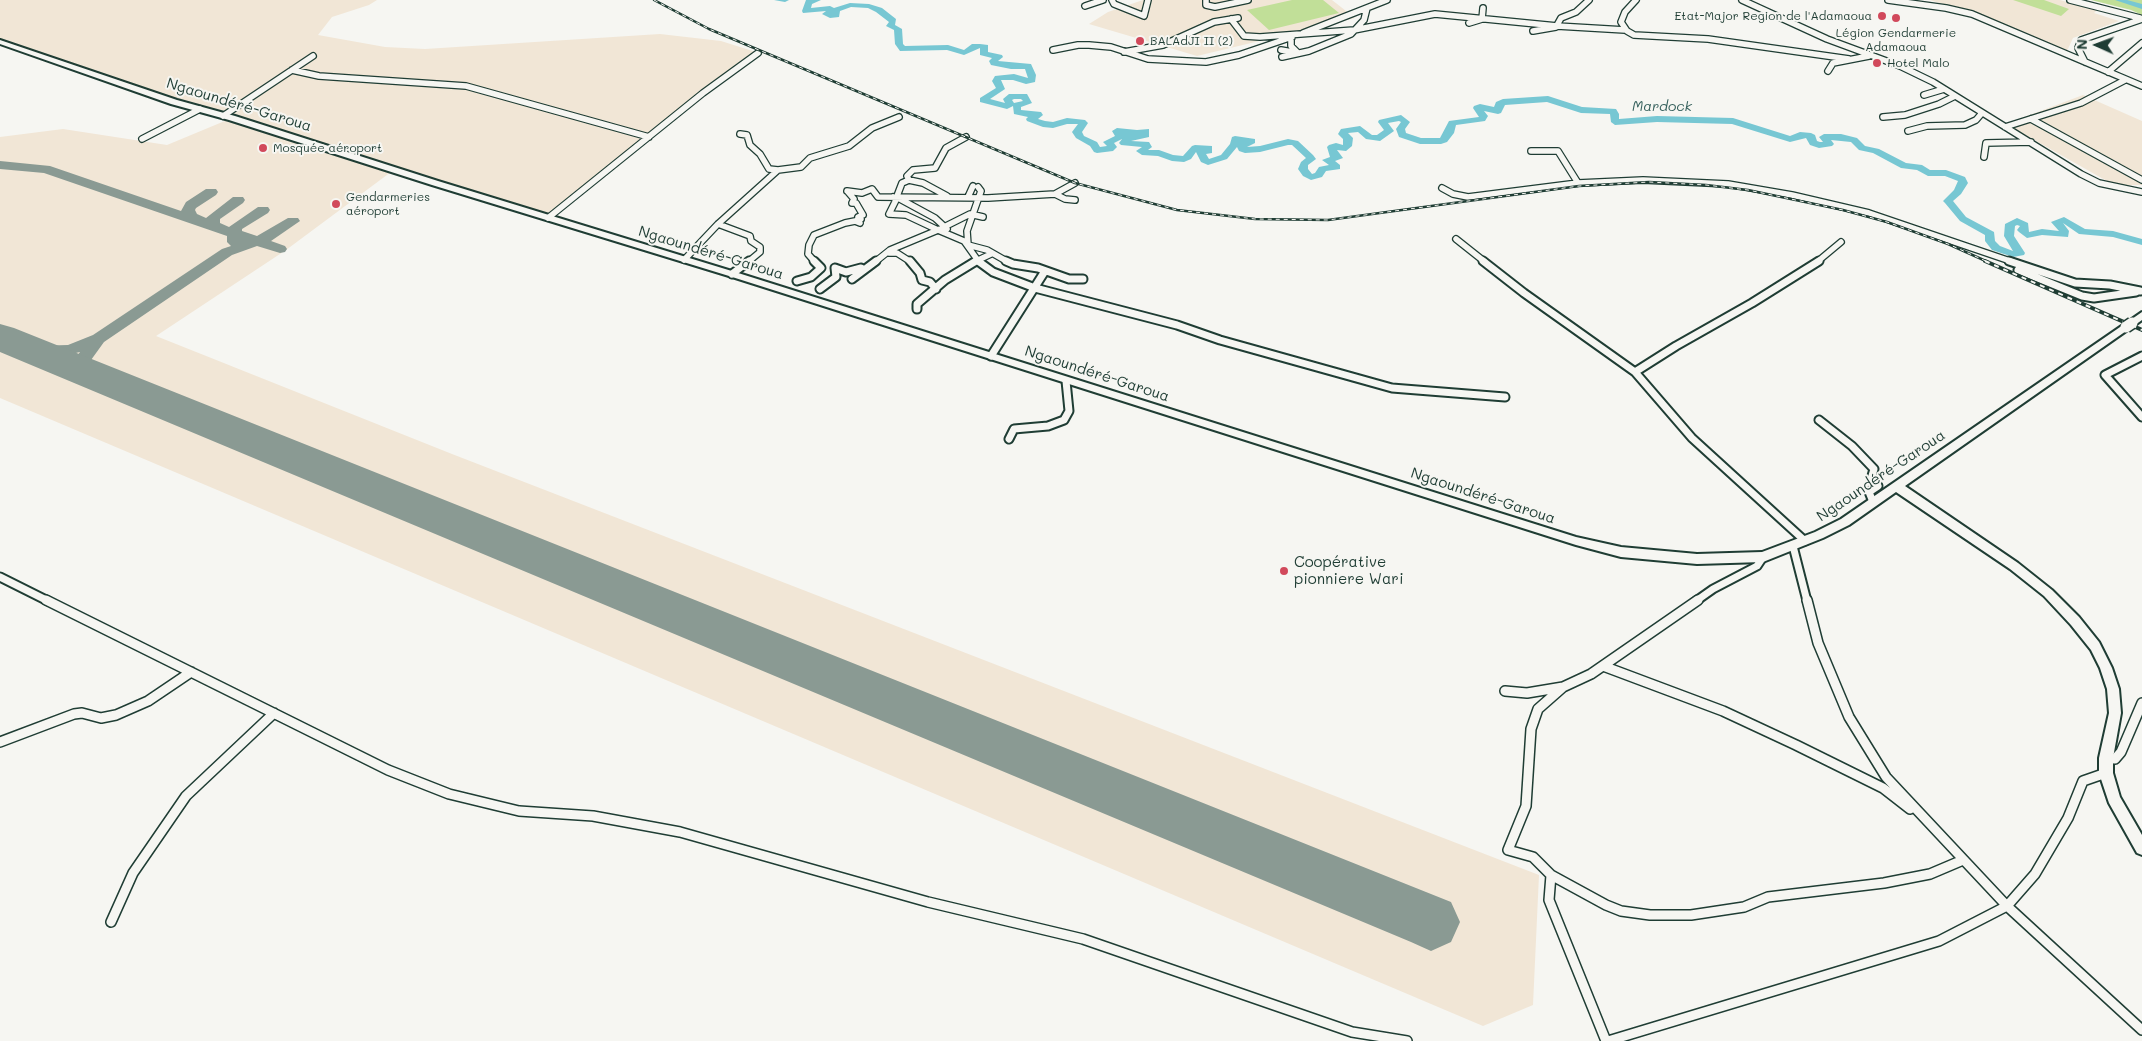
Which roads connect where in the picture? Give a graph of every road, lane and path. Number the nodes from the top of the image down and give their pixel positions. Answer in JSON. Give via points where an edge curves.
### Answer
{"nodes":[{"id":1,"x":1103,"y":0,"type":"edge"},
{"id":2,"x":1112,"y":0,"type":"edge"},
{"id":3,"x":1148,"y":0,"type":"edge"},
{"id":4,"x":1206,"y":0,"type":"edge"},
{"id":5,"x":1248,"y":0,"type":"edge"},
{"id":6,"x":1387,"y":0,"type":"edge"},
{"id":7,"x":1589,"y":0,"type":"edge"},
{"id":8,"x":1636,"y":0,"type":"edge"},
{"id":9,"x":1742,"y":0,"type":"edge"},
{"id":10,"x":1888,"y":0,"type":"edge"},
{"id":11,"x":1922,"y":0,"type":"edge"},
{"id":12,"x":2070,"y":0,"type":"edge"},
{"id":13,"x":1085,"y":6,"type":"dead end"},
{"id":14,"x":1367,"y":8,"type":"junction"},
{"id":15,"x":1482,"y":8,"type":"dead end"},
{"id":16,"x":1946,"y":8,"type":"junction"},
{"id":17,"x":1482,"y":17,"type":"junction"},
{"id":18,"x":1238,"y":18,"type":"dead end"},
{"id":19,"x":2142,"y":18,"type":"edge"},
{"id":20,"x":1231,"y":19,"type":"junction"},
{"id":21,"x":1469,"y":24,"type":"dead end"},
{"id":22,"x":1557,"y":26,"type":"junction"},
{"id":23,"x":1354,"y":30,"type":"junction"},
{"id":24,"x":1625,"y":30,"type":"junction"},
{"id":25,"x":1534,"y":31,"type":"dead end"},
{"id":26,"x":1298,"y":35,"type":"junction"},
{"id":27,"x":1292,"y":38,"type":"junction"},
{"id":28,"x":0,"y":42,"type":"edge"},
{"id":29,"x":2142,"y":44,"type":"edge"},
{"id":30,"x":1054,"y":50,"type":"dead end"},
{"id":31,"x":1281,"y":50,"type":"dead end"},
{"id":32,"x":1124,"y":52,"type":"junction"},
{"id":33,"x":758,"y":53,"type":"dead end"},
{"id":34,"x":1298,"y":53,"type":"junction"},
{"id":35,"x":313,"y":56,"type":"dead end"},
{"id":36,"x":1871,"y":56,"type":"junction"},
{"id":37,"x":1282,"y":57,"type":"dead end"},
{"id":38,"x":1849,"y":59,"type":"junction"},
{"id":39,"x":2085,"y":62,"type":"junction"},
{"id":40,"x":292,"y":70,"type":"junction"},
{"id":41,"x":1828,"y":71,"type":"dead end"},
{"id":42,"x":2108,"y":72,"type":"junction"},
{"id":43,"x":2126,"y":80,"type":"junction"},
{"id":44,"x":2142,"y":86,"type":"edge"},
{"id":45,"x":1944,"y":89,"type":"junction"},
{"id":46,"x":1924,"y":95,"type":"dead end"},
{"id":47,"x":1955,"y":96,"type":"junction"},
{"id":48,"x":200,"y":109,"type":"junction"},
{"id":49,"x":1982,"y":113,"type":"junction"},
{"id":50,"x":222,"y":116,"type":"junction"},
{"id":51,"x":899,"y":117,"type":"dead end"},
{"id":52,"x":1883,"y":117,"type":"dead end"},
{"id":53,"x":2030,"y":119,"type":"junction"},
{"id":54,"x":2005,"y":127,"type":"junction"},
{"id":55,"x":1908,"y":131,"type":"dead end"},
{"id":56,"x":740,"y":134,"type":"dead end"},
{"id":57,"x":966,"y":136,"type":"dead end"},
{"id":58,"x":649,"y":137,"type":"junction"},
{"id":59,"x":142,"y":139,"type":"dead end"},
{"id":60,"x":2031,"y":142,"type":"junction"},
{"id":61,"x":1531,"y":151,"type":"dead end"},
{"id":62,"x":1984,"y":158,"type":"dead end"},
{"id":63,"x":778,"y":170,"type":"junction"},
{"id":64,"x":909,"y":180,"type":"junction"},
{"id":65,"x":2142,"y":180,"type":"edge"},
{"id":66,"x":1578,"y":182,"type":"junction"},
{"id":67,"x":1075,"y":183,"type":"dead end"},
{"id":68,"x":1442,"y":188,"type":"dead end"},
{"id":69,"x":2142,"y":192,"type":"edge"},
{"id":70,"x":1055,"y":194,"type":"junction"},
{"id":71,"x":895,"y":197,"type":"junction"},
{"id":72,"x":951,"y":197,"type":"junction"},
{"id":73,"x":968,"y":197,"type":"junction"},
{"id":74,"x":979,"y":198,"type":"junction"},
{"id":75,"x":1075,"y":200,"type":"dead end"},
{"id":76,"x":972,"y":214,"type":"junction"},
{"id":77,"x":983,"y":217,"type":"dead end"},
{"id":78,"x":548,"y":218,"type":"junction"},
{"id":79,"x":718,"y":224,"type":"junction"},
{"id":80,"x":945,"y":227,"type":"junction"},
{"id":81,"x":812,"y":228,"type":"dead end"},
{"id":82,"x":938,"y":230,"type":"junction"},
{"id":83,"x":814,"y":235,"type":"junction"},
{"id":84,"x":956,"y":237,"type":"junction"},
{"id":85,"x":1456,"y":239,"type":"dead end"},
{"id":86,"x":1841,"y":242,"type":"dead end"},
{"id":87,"x":968,"y":245,"type":"junction"},
{"id":88,"x":1980,"y":252,"type":"junction"},
{"id":89,"x":886,"y":253,"type":"junction"},
{"id":90,"x":991,"y":254,"type":"junction"},
{"id":91,"x":684,"y":260,"type":"junction"},
{"id":92,"x":977,"y":260,"type":"junction"},
{"id":93,"x":864,"y":270,"type":"junction"},
{"id":94,"x":1045,"y":271,"type":"junction"},
{"id":95,"x":732,"y":274,"type":"junction"},
{"id":96,"x":852,"y":279,"type":"dead end"},
{"id":97,"x":1083,"y":279,"type":"dead end"},
{"id":98,"x":797,"y":281,"type":"dead end"},
{"id":99,"x":1035,"y":288,"type":"junction"},
{"id":100,"x":820,"y":289,"type":"dead end"},
{"id":101,"x":936,"y":289,"type":"junction"},
{"id":102,"x":2141,"y":290,"type":"edge"},
{"id":103,"x":917,"y":309,"type":"dead end"},
{"id":104,"x":2142,"y":315,"type":"edge"},
{"id":105,"x":991,"y":356,"type":"junction"},
{"id":106,"x":2142,"y":356,"type":"edge"},
{"id":107,"x":1635,"y":372,"type":"junction"},
{"id":108,"x":1066,"y":381,"type":"junction"},
{"id":109,"x":1505,"y":397,"type":"dead end"},
{"id":110,"x":2142,"y":417,"type":"edge"},
{"id":111,"x":1819,"y":420,"type":"dead end"},
{"id":112,"x":1009,"y":439,"type":"dead end"},
{"id":113,"x":1896,"y":486,"type":"junction"},
{"id":114,"x":1873,"y":502,"type":"junction"},
{"id":115,"x":1805,"y":541,"type":"junction"},
{"id":116,"x":1793,"y":546,"type":"junction"},
{"id":117,"x":1763,"y":557,"type":"junction"},
{"id":118,"x":0,"y":577,"type":"edge"},
{"id":119,"x":1603,"y":666,"type":"junction"},
{"id":120,"x":191,"y":672,"type":"junction"},
{"id":121,"x":1563,"y":687,"type":"junction"},
{"id":122,"x":1505,"y":691,"type":"dead end"},
{"id":123,"x":2142,"y":702,"type":"edge"},
{"id":124,"x":274,"y":713,"type":"junction"},
{"id":125,"x":0,"y":742,"type":"edge"},
{"id":126,"x":2106,"y":758,"type":"junction"},
{"id":127,"x":2106,"y":773,"type":"junction"},
{"id":128,"x":1927,"y":822,"type":"junction"},
{"id":129,"x":2142,"y":848,"type":"edge"},
{"id":130,"x":1963,"y":860,"type":"junction"},
{"id":131,"x":1551,"y":875,"type":"junction"},
{"id":132,"x":2007,"y":906,"type":"junction"},
{"id":133,"x":111,"y":922,"type":"dead end"},
{"id":134,"x":2142,"y":1030,"type":"edge"},
{"id":135,"x":1407,"y":1041,"type":"edge"},
{"id":136,"x":1607,"y":1041,"type":"edge"}],
"edges":[{"from":1,"to":13,"type":"street"},
{"from":2,"to":3,"type":"street","via":[[1114,4],[1144,16]]},
{"from":4,"to":5,"type":"street","via":[[1206,5],[1215,7]]},
{"from":6,"to":14,"type":"street"},
{"from":7,"to":22,"type":"street","via":[[1576,12],[1561,18]]},
{"from":8,"to":24,"type":"street","via":[[1622,18]]},
{"from":9,"to":36,"type":"street"},
{"from":10,"to":16,"type":"street"},
{"from":11,"to":16,"type":"street"},
{"from":12,"to":19,"type":"street"},
{"from":14,"to":23,"type":"street","via":[[1364,20]]},
{"from":14,"to":26,"type":"street"},
{"from":15,"to":17,"type":"street"},
{"from":16,"to":39,"type":"street","via":[[1972,14]]},
{"from":17,"to":21,"type":"street"},
{"from":17,"to":22,"type":"street"},
{"from":17,"to":23,"type":"street","via":[[1435,14]]},
{"from":18,"to":20,"type":"street"},
{"from":19,"to":39,"type":"street","via":[[2081,40],[2078,48]]},
{"from":20,"to":26,"type":"street","via":[[1244,36]]},
{"from":20,"to":32,"type":"street","via":[[1214,22],[1177,40]]},
{"from":22,"to":24,"type":"street"},
{"from":22,"to":25,"type":"street"},
{"from":23,"to":26,"type":"street"},
{"from":23,"to":34,"type":"street","via":[[1344,37]]},
{"from":24,"to":38,"type":"street","via":[[1644,37],[1708,39]]},
{"from":26,"to":27,"type":"street"},
{"from":27,"to":32,"type":"street","via":[[1206,62],[1148,59]]},
{"from":27,"to":34,"type":"street","via":[[1291,46]]},
{"from":28,"to":48,"type":"highway","name":"Ngaoundéré-Garoua"},
{"from":29,"to":42,"type":"street"},
{"from":30,"to":32,"type":"street","via":[[1078,45]]},
{"from":31,"to":34,"type":"street"},
{"from":33,"to":58,"type":"street"},
{"from":34,"to":37,"type":"street"},
{"from":35,"to":40,"type":"street"},
{"from":36,"to":38,"type":"street"},
{"from":36,"to":45,"type":"street","via":[[1900,66]]},
{"from":38,"to":41,"type":"street","via":[[1833,63]]},
{"from":39,"to":42,"type":"street"},
{"from":40,"to":50,"type":"street"},
{"from":40,"to":58,"type":"street","via":[[319,76],[466,86]]},
{"from":42,"to":43,"type":"street"},
{"from":43,"to":44,"type":"street"},
{"from":43,"to":53,"type":"street","via":[[2081,102]]},
{"from":45,"to":46,"type":"street"},
{"from":45,"to":47,"type":"street"},
{"from":47,"to":49,"type":"street"},
{"from":47,"to":52,"type":"street","via":[[1905,115]]},
{"from":48,"to":50,"type":"highway","name":"Ngaoundéré-Garoua"},
{"from":48,"to":59,"type":"street"},
{"from":49,"to":54,"type":"street"},
{"from":49,"to":55,"type":"street","via":[[1965,125],[1927,126]]},
{"from":50,"to":78,"type":"highway","name":"Ngaoundéré-Garoua"},
{"from":51,"to":63,"type":"street","via":[[872,128],[849,146],[810,158],[802,167]]},
{"from":53,"to":54,"type":"street"},
{"from":53,"to":65,"type":"street"},
{"from":54,"to":60,"type":"street"},
{"from":56,"to":63,"type":"street","via":[[747,135],[750,146],[769,168]]},
{"from":57,"to":64,"type":"street","via":[[946,148],[935,168],[909,173]]},
{"from":58,"to":78,"type":"street"},
{"from":60,"to":62,"type":"street","via":[[1986,143]]},
{"from":60,"to":69,"type":"street","via":[[2099,183]]},
{"from":61,"to":66,"type":"street","via":[[1558,151]]},
{"from":63,"to":79,"type":"street"},
{"from":64,"to":71,"type":"street","via":[[902,183]]},
{"from":64,"to":72,"type":"street"},
{"from":66,"to":68,"type":"street","via":[[1474,197],[1460,197]]},
{"from":66,"to":88,"type":"street","via":[[1698,182],[1766,190],[1868,213]]},
{"from":67,"to":70,"type":"street"},
{"from":70,"to":74,"type":"street"},
{"from":70,"to":75,"type":"street"},
{"from":71,"to":72,"type":"street"},
{"from":71,"to":80,"type":"street","via":[[905,200]]},
{"from":71,"to":82,"type":"street","via":[[890,214],[906,215]]},
{"from":71,"to":83,"type":"street","via":[[878,197],[872,190],[848,191],[854,199],[852,203],[856,203],[863,215],[858,217],[862,219],[858,220],[860,223],[845,223]]},
{"from":72,"to":73,"type":"street"},
{"from":73,"to":74,"type":"street"},
{"from":73,"to":74,"type":"street","via":[[976,186],[981,191]]},
{"from":74,"to":76,"type":"street"},
{"from":76,"to":77,"type":"street"},
{"from":76,"to":80,"type":"street"},
{"from":76,"to":87,"type":"street","via":[[967,231]]},
{"from":78,"to":91,"type":"highway","name":"Ngaoundéré-Garoua"},
{"from":79,"to":91,"type":"street"},
{"from":79,"to":95,"type":"street","via":[[750,236],[751,241],[760,247],[760,252]]},
{"from":80,"to":82,"type":"street"},
{"from":80,"to":84,"type":"street"},
{"from":81,"to":83,"type":"street"},
{"from":82,"to":84,"type":"street"},
{"from":82,"to":89,"type":"street"},
{"from":83,"to":98,"type":"street","via":[[808,254],[821,268],[811,277]]},
{"from":84,"to":87,"type":"street"},
{"from":85,"to":107,"type":"street","via":[[1524,293]]},
{"from":86,"to":107,"type":"street","via":[[1752,304]]},
{"from":87,"to":90,"type":"street"},
{"from":87,"to":92,"type":"street"},
{"from":88,"to":102,"type":"street","via":[[2075,282]]},
{"from":88,"to":102,"type":"street","via":[[2082,296],[2094,298]]},
{"from":89,"to":93,"type":"street"},
{"from":89,"to":101,"type":"street","via":[[897,253],[910,260],[922,280],[930,282]]},
{"from":90,"to":92,"type":"street"},
{"from":90,"to":94,"type":"street","via":[[1013,264]]},
{"from":91,"to":95,"type":"highway","name":"Ngaoundéré-Garoua"},
{"from":92,"to":99,"type":"street","via":[[993,272]]},
{"from":92,"to":101,"type":"street","via":[[948,277]]},
{"from":93,"to":96,"type":"street"},
{"from":93,"to":100,"type":"street","via":[[846,272],[835,268],[836,276]]},
{"from":94,"to":97,"type":"street","via":[[1073,280]]},
{"from":94,"to":99,"type":"street"},
{"from":95,"to":105,"type":"highway","name":"Ngaoundéré-Garoua"},
{"from":99,"to":105,"type":"street"},
{"from":99,"to":109,"type":"street","via":[[1177,325],[1392,388]]},
{"from":101,"to":103,"type":"street","via":[[922,298]]},
{"from":104,"to":113,"type":"highway","name":"Ngaoundéré-Garoua"},
{"from":105,"to":108,"type":"highway","name":"Ngaoundéré-Garoua"},
{"from":106,"to":110,"type":"street","via":[[2105,375]]},
{"from":107,"to":115,"type":"street","via":[[1692,438]]},
{"from":108,"to":112,"type":"street","via":[[1069,411],[1064,420],[1048,426],[1014,429]]},
{"from":108,"to":117,"type":"highway","name":"Ngaoundéré-Garoua","via":[[1576,541],[1661,557]]},
{"from":111,"to":114,"type":"street","via":[[1852,446],[1874,470],[1871,479],[1878,486],[1869,492]]},
{"from":113,"to":114,"type":"highway","name":"Ngaoundéré-Garoua"},
{"from":113,"to":126,"type":"highway","via":[[2014,566],[2048,593],[2095,646],[2106,668],[2115,713]]},
{"from":114,"to":115,"type":"highway","name":"Ngaoundéré-Garoua","via":[[1845,522]]},
{"from":115,"to":116,"type":"highway","name":"Ngaoundéré-Garoua"},
{"from":116,"to":117,"type":"highway","name":"Ngaoundéré-Garoua"},
{"from":116,"to":128,"type":"street","via":[[1818,643],[1849,717],[1886,777]]},
{"from":117,"to":119,"type":"street","via":[[1757,566],[1713,589]]},
{"from":118,"to":120,"type":"street"},
{"from":119,"to":121,"type":"street"},
{"from":119,"to":128,"type":"street","via":[[1723,711],[1796,745],[1883,788]]},
{"from":120,"to":124,"type":"street"},
{"from":120,"to":125,"type":"street","via":[[148,701],[116,715],[101,718],[74,714]]},
{"from":121,"to":122,"type":"street","via":[[1527,692]]},
{"from":121,"to":131,"type":"street","via":[[1538,709],[1531,729],[1526,806],[1508,850],[1533,857]]},
{"from":123,"to":126,"type":"street","via":[[2121,752],[2115,759]]},
{"from":124,"to":133,"type":"street","via":[[186,796],[133,873]]},
{"from":124,"to":135,"type":"street","via":[[388,770],[450,794],[520,810],[593,816],[680,832],[928,902],[1083,939],[1352,1032]]},
{"from":126,"to":127,"type":"highway"},
{"from":127,"to":129,"type":"highway","via":[[2114,798]]},
{"from":127,"to":132,"type":"street","via":[[2084,781],[2068,818],[2035,874]]},
{"from":128,"to":130,"type":"street"},
{"from":130,"to":131,"type":"street","via":[[1930,874],[1768,897],[1744,907],[1691,915],[1621,911]]},
{"from":130,"to":132,"type":"street"},
{"from":131,"to":136,"type":"street","via":[[1549,900]]},
{"from":132,"to":134,"type":"street"},
{"from":132,"to":136,"type":"street","via":[[1939,941]]}]}
